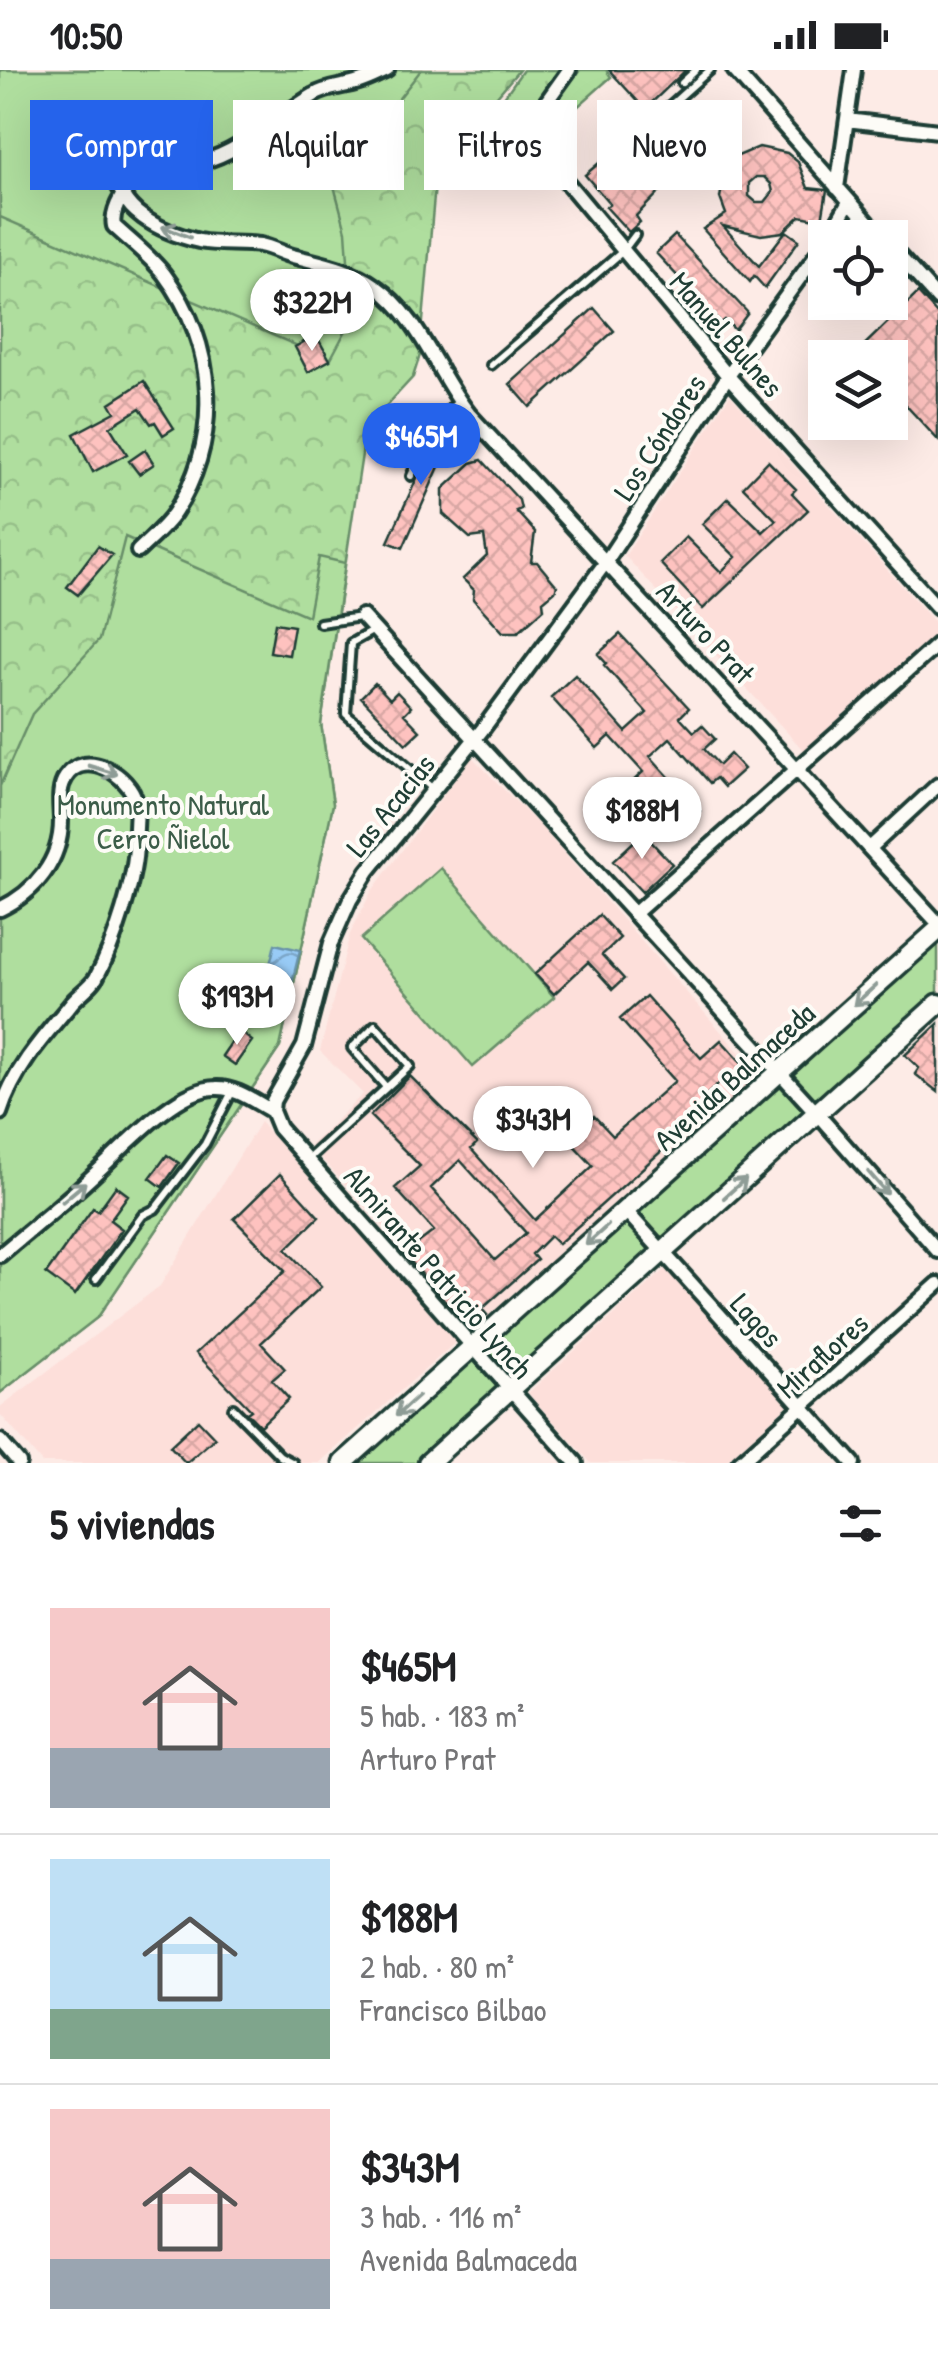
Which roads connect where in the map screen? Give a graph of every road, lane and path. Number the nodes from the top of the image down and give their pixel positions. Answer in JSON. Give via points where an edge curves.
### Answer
{"nodes":[{"id":1,"x":388,"y":70,"type":"edge"},
{"id":2,"x":568,"y":70,"type":"edge"},
{"id":3,"x":696,"y":70,"type":"edge"},
{"id":4,"x":710,"y":70,"type":"edge"},
{"id":5,"x":734,"y":70,"type":"edge"},
{"id":6,"x":854,"y":70,"type":"edge"},
{"id":7,"x":682,"y":83,"type":"dead end"},
{"id":8,"x":676,"y":100,"type":"edge"},
{"id":9,"x":847,"y":120,"type":"junction"},
{"id":10,"x":938,"y":131,"type":"edge"},
{"id":11,"x":837,"y":188,"type":"junction"},
{"id":12,"x":120,"y":190,"type":"edge"},
{"id":13,"x":122,"y":198,"type":"junction"},
{"id":14,"x":854,"y":207,"type":"junction"},
{"id":15,"x":844,"y":220,"type":"edge"},
{"id":16,"x":866,"y":220,"type":"edge"},
{"id":17,"x":634,"y":235,"type":"dead end"},
{"id":18,"x":623,"y":251,"type":"junction"},
{"id":19,"x":908,"y":266,"type":"edge"},
{"id":20,"x":808,"y":267,"type":"edge"},
{"id":21,"x":938,"y":299,"type":"edge"},
{"id":22,"x":491,"y":365,"type":"dead end"},
{"id":23,"x":728,"y":376,"type":"junction"},
{"id":24,"x":459,"y":401,"type":"junction"},
{"id":25,"x":411,"y":476,"type":"dead end"},
{"id":26,"x":138,"y":551,"type":"dead end"},
{"id":27,"x":607,"y":562,"type":"junction"},
{"id":28,"x":938,"y":608,"type":"edge"},
{"id":29,"x":362,"y":616,"type":"joint"},
{"id":30,"x":320,"y":623,"type":"dead end"},
{"id":31,"x":374,"y":630,"type":"junction"},
{"id":32,"x":938,"y":644,"type":"edge"},
{"id":33,"x":474,"y":740,"type":"junction"},
{"id":34,"x":798,"y":769,"type":"junction"},
{"id":35,"x":938,"y":785,"type":"edge"},
{"id":36,"x":434,"y":790,"type":"junction"},
{"id":37,"x":870,"y":848,"type":"junction"},
{"id":38,"x":0,"y":910,"type":"edge"},
{"id":39,"x":634,"y":914,"type":"junction"},
{"id":40,"x":938,"y":926,"type":"edge"},
{"id":41,"x":938,"y":1004,"type":"edge"},
{"id":42,"x":779,"y":1072,"type":"junction"},
{"id":43,"x":386,"y":1087,"type":"junction"},
{"id":44,"x":233,"y":1090,"type":"junction"},
{"id":45,"x":272,"y":1111,"type":"junction"},
{"id":46,"x":0,"y":1112,"type":"edge"},
{"id":47,"x":818,"y":1114,"type":"junction"},
{"id":48,"x":308,"y":1160,"type":"junction"},
{"id":49,"x":625,"y":1210,"type":"junction"},
{"id":50,"x":938,"y":1251,"type":"edge"},
{"id":51,"x":663,"y":1254,"type":"junction"},
{"id":52,"x":0,"y":1255,"type":"edge"},
{"id":53,"x":96,"y":1279,"type":"dead end"},
{"id":54,"x":938,"y":1284,"type":"edge"},
{"id":55,"x":471,"y":1348,"type":"junction"},
{"id":56,"x":510,"y":1390,"type":"junction"},
{"id":57,"x":802,"y":1407,"type":"junction"},
{"id":58,"x":233,"y":1408,"type":"dead end"},
{"id":59,"x":0,"y":1442,"type":"edge"},
{"id":60,"x":19,"y":1463,"type":"edge"},
{"id":61,"x":293,"y":1463,"type":"edge"},
{"id":62,"x":343,"y":1463,"type":"edge"},
{"id":63,"x":428,"y":1463,"type":"edge"},
{"id":64,"x":576,"y":1463,"type":"edge"},
{"id":65,"x":739,"y":1463,"type":"edge"},
{"id":66,"x":853,"y":1463,"type":"edge"}],
"edges":[{"from":1,"to":13,"type":"street","via":[[318,92],[201,162],[143,170]]},
{"from":2,"to":18,"type":"street","name":"Manuel Bulnes","via":[[525,132]]},
{"from":3,"to":7,"type":"lane"},
{"from":4,"to":8,"type":"lane"},
{"from":5,"to":11,"type":"street","via":[[742,88]]},
{"from":6,"to":9,"type":"street"},
{"from":9,"to":10,"type":"street"},
{"from":9,"to":11,"type":"street"},
{"from":11,"to":14,"type":"street"},
{"from":12,"to":13,"type":"street"},
{"from":24,"to":13,"type":"street","name":"Arturo Prat","one_way":true,"via":[[407,313],[371,282],[263,246],[182,235],[139,215]]},
{"from":13,"to":26,"type":"street","via":[[114,226],[174,289],[208,370],[196,473],[173,515]]},
{"from":14,"to":15,"type":"street","name":"Los Cóndores"},
{"from":14,"to":16,"type":"street"},
{"from":17,"to":18,"type":"lane"},
{"from":18,"to":22,"type":"lane"},
{"from":18,"to":23,"type":"street","name":"Manuel Bulnes"},
{"from":19,"to":21,"type":"street"},
{"from":20,"to":23,"type":"street","name":"Los Cóndores"},
{"from":23,"to":27,"type":"street","name":"Los Cóndores"},
{"from":23,"to":28,"type":"street","name":"Manuel Bulnes"},
{"from":24,"to":25,"type":"lane","via":[[436,422]]},
{"from":24,"to":27,"type":"street","name":"Arturo Prat"},
{"from":27,"to":33,"type":"street","name":"Las Acacias"},
{"from":27,"to":34,"type":"street","name":"Arturo Prat"},
{"from":29,"to":30,"type":"lane"},
{"from":29,"to":31,"type":"street"},
{"from":31,"to":33,"type":"street"},
{"from":31,"to":36,"type":"lane","via":[[351,642],[346,714]]},
{"from":32,"to":34,"type":"street"},
{"from":33,"to":36,"type":"street","name":"Las Acacias"},
{"from":33,"to":39,"type":"street"},
{"from":34,"to":37,"type":"street","name":"Arturo Prat"},
{"from":34,"to":39,"type":"street"},
{"from":35,"to":37,"type":"street"},
{"from":36,"to":45,"type":"street","name":"Las Acacias","via":[[350,900],[304,1046]]},
{"from":37,"to":40,"type":"street","name":"Arturo Prat"},
{"from":38,"to":46,"type":"street","one_way":true,"via":[[30,890],[54,861],[60,787],[68,773],[88,765],[120,776],[136,803],[136,858],[124,908],[95,980],[32,1050]]},
{"from":39,"to":42,"type":"street"},
{"from":40,"to":42,"type":"main road","name":"Avenida Balmaceda","one_way":true},
{"from":41,"to":47,"type":"main road"},
{"from":42,"to":47,"type":"street"},
{"from":42,"to":49,"type":"main road","name":"Avenida Balmaceda"},
{"from":43,"to":43,"type":"lane","via":[[410,1066],[375,1025],[352,1048]]},
{"from":43,"to":48,"type":"lane"},
{"from":44,"to":45,"type":"street"},
{"from":52,"to":44,"type":"street","one_way":true,"via":[[144,1126],[202,1090]]},
{"from":44,"to":53,"type":"lane","via":[[205,1144]]},
{"from":45,"to":48,"type":"street","name":"Almirante Patricio Lynch"},
{"from":47,"to":50,"type":"street","one_way":true},
{"from":51,"to":47,"type":"main road","one_way":true},
{"from":48,"to":55,"type":"street","name":"Almirante Patricio Lynch"},
{"from":49,"to":51,"type":"street","name":"Lagos"},
{"from":49,"to":55,"type":"main road","name":"Avenida Balmaceda","one_way":true},
{"from":51,"to":56,"type":"main road"},
{"from":51,"to":57,"type":"street","name":"Lagos"},
{"from":54,"to":57,"type":"street","name":"Miraflores"},
{"from":55,"to":56,"type":"street","name":"Almirante Patricio Lynch"},
{"from":55,"to":62,"type":"main road","name":"Avenida Balmaceda","one_way":true},
{"from":56,"to":63,"type":"main road"},
{"from":56,"to":64,"type":"street","name":"Almirante Patricio Lynch"},
{"from":57,"to":65,"type":"street","name":"Miraflores"},
{"from":57,"to":66,"type":"street","name":"Lagos"},
{"from":58,"to":61,"type":"lane"},
{"from":59,"to":60,"type":"street"}]}
